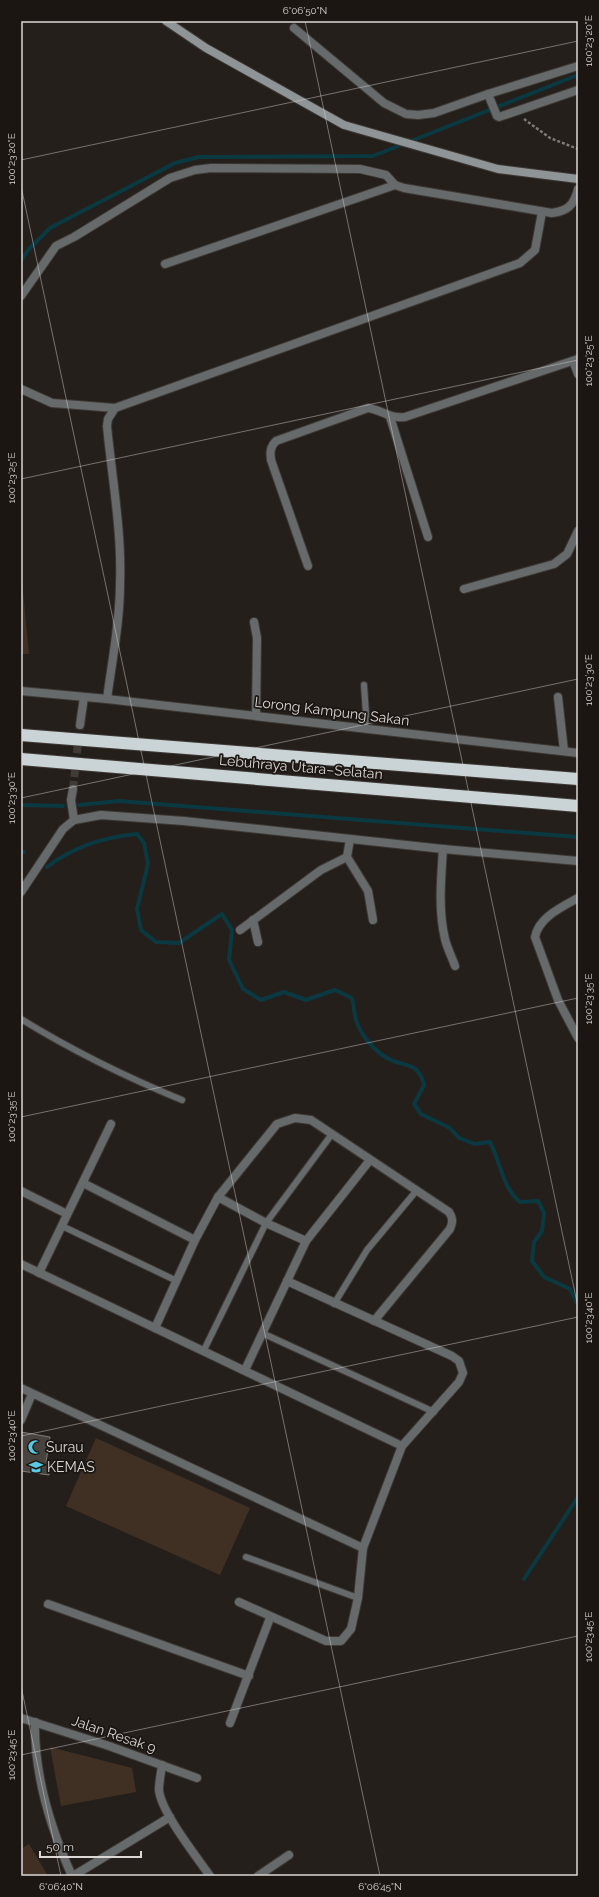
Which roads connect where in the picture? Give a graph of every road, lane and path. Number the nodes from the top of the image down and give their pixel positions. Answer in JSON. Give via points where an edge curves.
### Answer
{"nodes":[{"id":1,"x":166,"y":21,"type":"edge"},
{"id":2,"x":294,"y":28,"type":"dead end"},
{"id":3,"x":578,"y":66,"type":"edge"},
{"id":4,"x":578,"y":90,"type":"edge"},
{"id":5,"x":489,"y":96,"type":"junction"},
{"id":6,"x":517,"y":111,"type":"junction"},
{"id":7,"x":578,"y":149,"type":"edge"},
{"id":8,"x":578,"y":179,"type":"edge"},
{"id":9,"x":395,"y":185,"type":"junction"},
{"id":10,"x":578,"y":189,"type":"edge"},
{"id":11,"x":542,"y":212,"type":"junction"},
{"id":12,"x":165,"y":264,"type":"dead end"},
{"id":13,"x":21,"y":296,"type":"edge"},
{"id":14,"x":576,"y":360,"type":"edge"},
{"id":15,"x":578,"y":374,"type":"edge"},
{"id":16,"x":21,"y":389,"type":"edge"},
{"id":17,"x":115,"y":408,"type":"junction"},
{"id":18,"x":390,"y":417,"type":"junction"},
{"id":19,"x":578,"y":531,"type":"edge"},
{"id":20,"x":428,"y":537,"type":"dead end"},
{"id":21,"x":308,"y":566,"type":"dead end"},
{"id":22,"x":464,"y":589,"type":"dead end"},
{"id":23,"x":254,"y":622,"type":"dead end"},
{"id":24,"x":364,"y":685,"type":"dead end"},
{"id":25,"x":21,"y":691,"type":"edge"},
{"id":26,"x":84,"y":696,"type":"junction"},
{"id":27,"x":558,"y":697,"type":"dead end"},
{"id":28,"x":107,"y":699,"type":"junction"},
{"id":29,"x":256,"y":715,"type":"junction"},
{"id":30,"x":80,"y":725,"type":"tunnel mouth"},
{"id":31,"x":365,"y":728,"type":"junction"},
{"id":32,"x":21,"y":735,"type":"edge"},
{"id":33,"x":564,"y":751,"type":"junction"},
{"id":34,"x":578,"y":753,"type":"edge"},
{"id":35,"x":21,"y":759,"type":"edge"},
{"id":36,"x":578,"y":779,"type":"edge"},
{"id":37,"x":73,"y":789,"type":"tunnel mouth"},
{"id":38,"x":578,"y":806,"type":"edge"},
{"id":39,"x":74,"y":820,"type":"junction"},
{"id":40,"x":350,"y":839,"type":"junction"},
{"id":41,"x":443,"y":849,"type":"junction"},
{"id":42,"x":347,"y":857,"type":"junction"},
{"id":43,"x":578,"y":861,"type":"edge"},
{"id":44,"x":21,"y":892,"type":"edge"},
{"id":45,"x":578,"y":898,"type":"edge"},
{"id":46,"x":253,"y":920,"type":"junction"},
{"id":47,"x":373,"y":920,"type":"dead end"},
{"id":48,"x":240,"y":930,"type":"dead end"},
{"id":49,"x":258,"y":942,"type":"dead end"},
{"id":50,"x":455,"y":966,"type":"dead end"},
{"id":51,"x":21,"y":1019,"type":"edge"},
{"id":52,"x":578,"y":1038,"type":"edge"},
{"id":53,"x":182,"y":1100,"type":"dead end"},
{"id":54,"x":111,"y":1124,"type":"dead end"},
{"id":55,"x":332,"y":1134,"type":"junction"},
{"id":56,"x":370,"y":1160,"type":"junction"},
{"id":57,"x":83,"y":1183,"type":"junction"},
{"id":58,"x":417,"y":1190,"type":"junction"},
{"id":59,"x":21,"y":1191,"type":"edge"},
{"id":60,"x":218,"y":1197,"type":"junction"},
{"id":61,"x":67,"y":1214,"type":"junction"},
{"id":62,"x":266,"y":1223,"type":"junction"},
{"id":63,"x":62,"y":1226,"type":"junction"},
{"id":64,"x":196,"y":1240,"type":"junction"},
{"id":65,"x":306,"y":1241,"type":"junction"},
{"id":66,"x":21,"y":1264,"type":"edge"},
{"id":67,"x":39,"y":1273,"type":"junction"},
{"id":68,"x":177,"y":1281,"type":"junction"},
{"id":69,"x":286,"y":1281,"type":"junction"},
{"id":70,"x":334,"y":1304,"type":"junction"},
{"id":71,"x":374,"y":1321,"type":"junction"},
{"id":72,"x":155,"y":1328,"type":"junction"},
{"id":73,"x":262,"y":1332,"type":"junction"},
{"id":74,"x":204,"y":1350,"type":"junction"},
{"id":75,"x":245,"y":1370,"type":"junction"},
{"id":76,"x":21,"y":1388,"type":"edge"},
{"id":77,"x":32,"y":1394,"type":"junction"},
{"id":78,"x":434,"y":1412,"type":"junction"},
{"id":79,"x":21,"y":1420,"type":"edge"},
{"id":80,"x":402,"y":1446,"type":"junction"},
{"id":81,"x":363,"y":1548,"type":"junction"},
{"id":82,"x":246,"y":1557,"type":"dead end"},
{"id":83,"x":358,"y":1598,"type":"junction"},
{"id":84,"x":239,"y":1602,"type":"dead end"},
{"id":85,"x":48,"y":1604,"type":"dead end"},
{"id":86,"x":270,"y":1618,"type":"junction"},
{"id":87,"x":249,"y":1676,"type":"junction"},
{"id":88,"x":21,"y":1718,"type":"edge"},
{"id":89,"x":35,"y":1722,"type":"junction"},
{"id":90,"x":230,"y":1723,"type":"dead end"},
{"id":91,"x":162,"y":1765,"type":"junction"},
{"id":92,"x":197,"y":1778,"type":"dead end"},
{"id":93,"x":170,"y":1817,"type":"junction"},
{"id":94,"x":289,"y":1855,"type":"dead end"},
{"id":95,"x":72,"y":1876,"type":"edge"},
{"id":96,"x":210,"y":1876,"type":"edge"},
{"id":97,"x":258,"y":1876,"type":"edge"}],
"edges":[{"from":1,"to":8,"type":"main road","via":[[206,48],[344,125],[498,169]]},
{"from":2,"to":5,"type":"street","via":[[384,103],[406,114],[434,113]]},
{"from":3,"to":5,"type":"street"},
{"from":4,"to":6,"type":"street"},
{"from":5,"to":6,"type":"street","via":[[499,117]]},
{"from":6,"to":7,"type":"path","via":[[527,122],[550,138]]},
{"from":9,"to":11,"type":"street"},
{"from":9,"to":12,"type":"street"},
{"from":9,"to":13,"type":"street","via":[[386,175],[360,169],[211,168],[182,174],[170,178],[56,246]]},
{"from":10,"to":11,"type":"street","via":[[571,205],[564,212]]},
{"from":11,"to":17,"type":"street","via":[[535,250],[520,263]]},
{"from":14,"to":15,"type":"street"},
{"from":14,"to":18,"type":"street","via":[[405,417]]},
{"from":16,"to":17,"type":"street","via":[[52,403]]},
{"from":17,"to":28,"type":"street","via":[[107,426],[120,549],[120,583],[119,615]]},
{"from":18,"to":20,"type":"street"},
{"from":18,"to":21,"type":"street","via":[[375,409],[360,410],[283,438],[272,445],[271,460]]},
{"from":19,"to":22,"type":"street","via":[[567,554],[554,564]]},
{"from":23,"to":29,"type":"street","via":[[257,638]]},
{"from":24,"to":31,"type":"lane"},
{"from":25,"to":26,"type":"street","name":"Lorong Kampung Sakan"},
{"from":26,"to":28,"type":"street","name":"Lorong Kampung Sakan"},
{"from":26,"to":30,"type":"street"},
{"from":27,"to":33,"type":"street"},
{"from":28,"to":29,"type":"street","name":"Lorong Kampung Sakan"},
{"from":29,"to":31,"type":"street","name":"Lorong Kampung Sakan"},
{"from":31,"to":33,"type":"street","name":"Lorong Kampung Sakan"},
{"from":32,"to":36,"type":"highway","name":"Lebuhraya Utara–Selatan"},
{"from":33,"to":34,"type":"street","name":"Lorong Kampung Sakan"},
{"from":35,"to":38,"type":"highway","name":"Lebuhraya Utara–Selatan"},
{"from":37,"to":39,"type":"street","via":[[71,800]]},
{"from":39,"to":40,"type":"street","via":[[102,815],[184,820]]},
{"from":39,"to":44,"type":"street","via":[[63,829]]},
{"from":40,"to":41,"type":"street"},
{"from":40,"to":42,"type":"street"},
{"from":41,"to":43,"type":"street"},
{"from":41,"to":50,"type":"street","via":[[440,895],[442,922],[445,941]]},
{"from":42,"to":46,"type":"street","via":[[321,870]]},
{"from":42,"to":47,"type":"street","via":[[368,891]]},
{"from":45,"to":52,"type":"street","via":[[543,920],[536,929],[535,937],[558,1000]]},
{"from":46,"to":48,"type":"street"},
{"from":46,"to":49,"type":"street"},
{"from":51,"to":53,"type":"lane","via":[[130,1078]]},
{"from":54,"to":57,"type":"street"},
{"from":55,"to":56,"type":"street"},
{"from":55,"to":60,"type":"street","via":[[311,1120],[302,1118],[277,1124]]},
{"from":55,"to":62,"type":"lane"},
{"from":56,"to":58,"type":"street"},
{"from":56,"to":65,"type":"street"},
{"from":57,"to":61,"type":"street"},
{"from":57,"to":64,"type":"street"},
{"from":58,"to":70,"type":"lane","via":[[367,1250]]},
{"from":58,"to":71,"type":"street","via":[[449,1212],[453,1223]]},
{"from":59,"to":61,"type":"street"},
{"from":60,"to":62,"type":"street"},
{"from":60,"to":64,"type":"street"},
{"from":61,"to":63,"type":"street"},
{"from":62,"to":65,"type":"street"},
{"from":62,"to":74,"type":"lane"},
{"from":63,"to":67,"type":"street"},
{"from":63,"to":68,"type":"lane"},
{"from":64,"to":68,"type":"street"},
{"from":65,"to":69,"type":"street"},
{"from":66,"to":67,"type":"street"},
{"from":67,"to":72,"type":"street"},
{"from":68,"to":72,"type":"street"},
{"from":69,"to":70,"type":"street"},
{"from":69,"to":73,"type":"street"},
{"from":70,"to":71,"type":"street"},
{"from":71,"to":78,"type":"street","via":[[459,1361],[463,1373],[459,1382]]},
{"from":72,"to":74,"type":"street"},
{"from":73,"to":75,"type":"street"},
{"from":73,"to":78,"type":"lane"},
{"from":74,"to":75,"type":"street"},
{"from":75,"to":80,"type":"street"},
{"from":76,"to":77,"type":"street"},
{"from":77,"to":79,"type":"street"},
{"from":77,"to":81,"type":"street"},
{"from":78,"to":80,"type":"street"},
{"from":80,"to":81,"type":"street"},
{"from":81,"to":83,"type":"street"},
{"from":82,"to":83,"type":"lane"},
{"from":83,"to":86,"type":"street","via":[[351,1629],[341,1641],[326,1641]]},
{"from":84,"to":86,"type":"street"},
{"from":85,"to":87,"type":"street"},
{"from":86,"to":87,"type":"street"},
{"from":87,"to":90,"type":"street"},
{"from":88,"to":89,"type":"street","name":"Jalan Resak 9"},
{"from":89,"to":91,"type":"street","name":"Jalan Resak 9"},
{"from":89,"to":95,"type":"street","via":[[36,1756],[42,1789],[55,1837]]},
{"from":91,"to":92,"type":"street","name":"Jalan Resak 9"},
{"from":91,"to":93,"type":"street","via":[[160,1793]]},
{"from":93,"to":95,"type":"street"},
{"from":93,"to":96,"type":"street"},
{"from":94,"to":97,"type":"street"}]}
